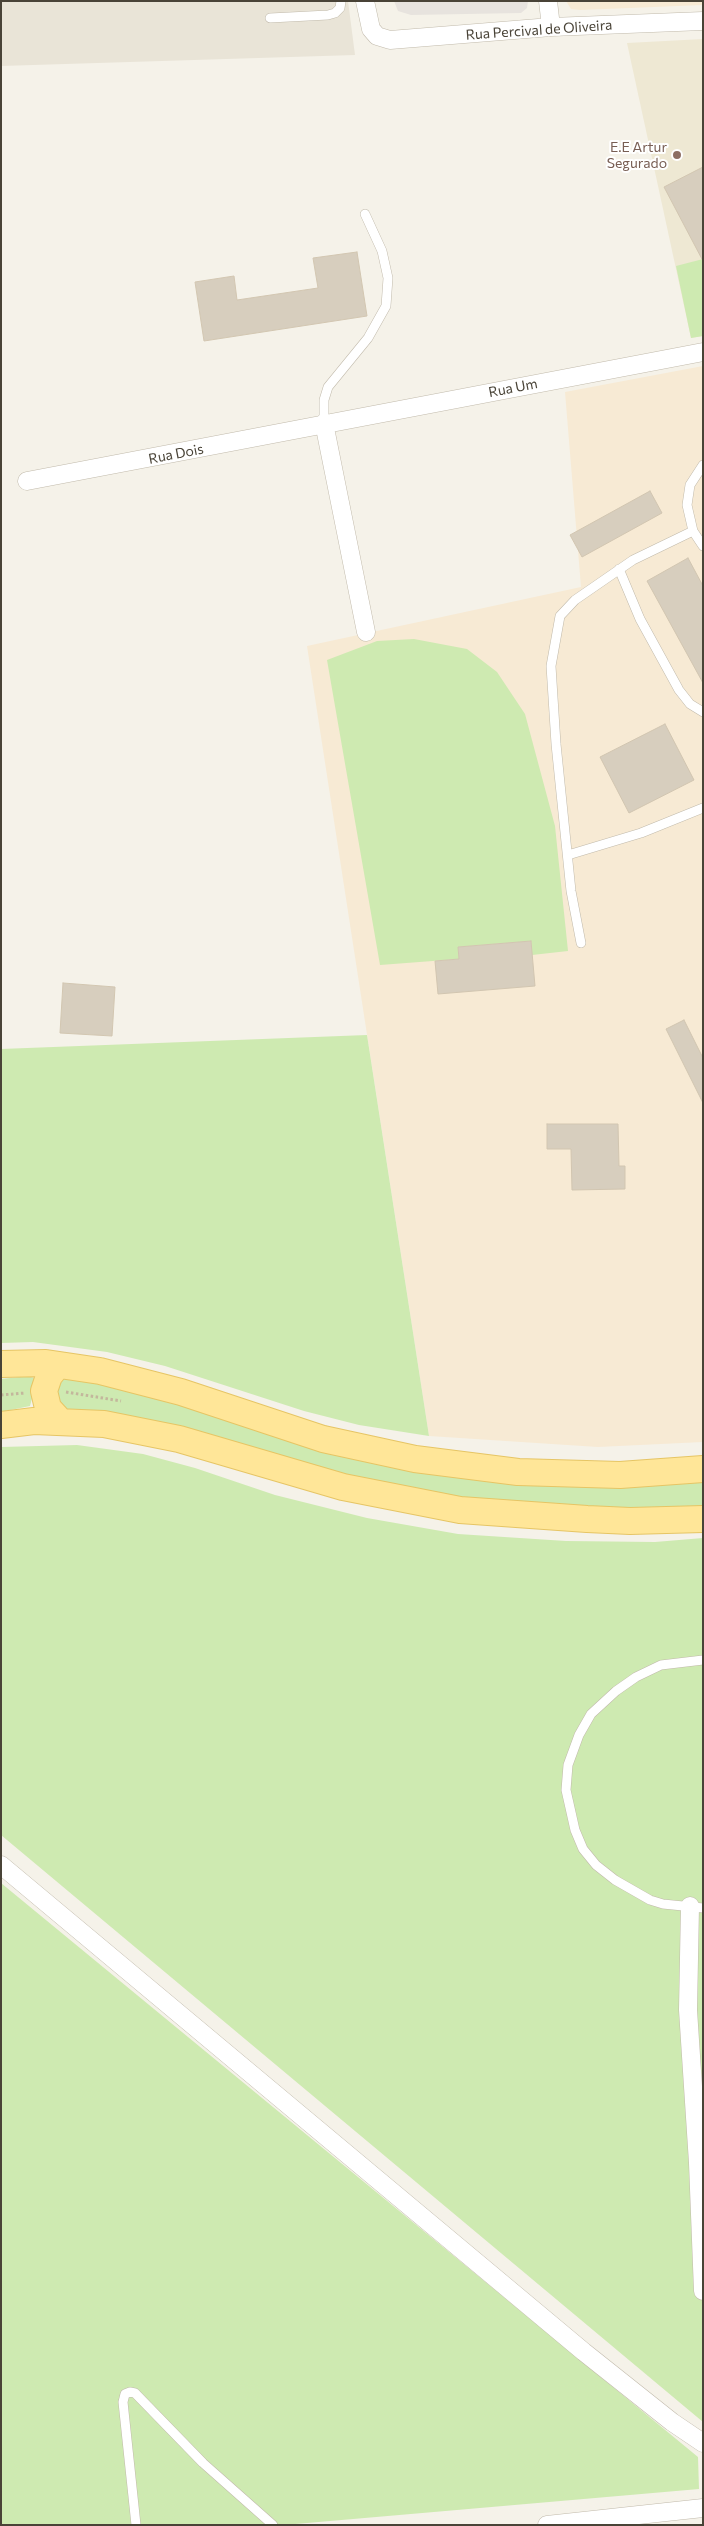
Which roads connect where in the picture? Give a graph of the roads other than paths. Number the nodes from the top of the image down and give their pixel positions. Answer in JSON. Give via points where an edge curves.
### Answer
{"nodes":[{"id":1,"x":341,"y":1,"type":"edge"},
{"id":2,"x":365,"y":1,"type":"edge"},
{"id":3,"x":548,"y":1,"type":"edge"},
{"id":4,"x":270,"y":18,"type":"dead end"},
{"id":5,"x":703,"y":21,"type":"edge"},
{"id":6,"x":551,"y":27,"type":"junction"},
{"id":7,"x":365,"y":214,"type":"dead end"},
{"id":8,"x":703,"y":352,"type":"edge"},
{"id":9,"x":324,"y":423,"type":"junction"},
{"id":10,"x":703,"y":465,"type":"edge"},
{"id":11,"x":27,"y":481,"type":"dead end"},
{"id":12,"x":693,"y":531,"type":"junction"},
{"id":13,"x":703,"y":546,"type":"edge"},
{"id":14,"x":619,"y":569,"type":"junction"},
{"id":15,"x":366,"y":632,"type":"dead end"},
{"id":16,"x":703,"y":712,"type":"edge"},
{"id":17,"x":703,"y":808,"type":"edge"},
{"id":18,"x":568,"y":855,"type":"junction"},
{"id":19,"x":581,"y":943,"type":"dead end"},
{"id":20,"x":1,"y":1364,"type":"edge"},
{"id":21,"x":58,"y":1365,"type":"junction"},
{"id":22,"x":60,"y":1421,"type":"junction"},
{"id":23,"x":1,"y":1425,"type":"edge"},
{"id":24,"x":703,"y":1469,"type":"edge"},
{"id":25,"x":703,"y":1519,"type":"edge"},
{"id":26,"x":703,"y":1660,"type":"edge"},
{"id":27,"x":1,"y":1865,"type":"edge"},
{"id":28,"x":696,"y":1907,"type":"edge"},
{"id":29,"x":703,"y":2291,"type":"edge"},
{"id":30,"x":703,"y":2442,"type":"edge"},
{"id":31,"x":703,"y":2508,"type":"edge"},
{"id":32,"x":136,"y":2525,"type":"edge"},
{"id":33,"x":273,"y":2525,"type":"edge"},
{"id":34,"x":547,"y":2525,"type":"edge"}],
"edges":[{"from":1,"to":4,"type":"lane","via":[[340,8],[328,15]]},
{"from":2,"to":6,"type":"street","name":"Rua Percival de Oliveira","via":[[368,23],[377,36],[384,39]]},
{"from":3,"to":6,"type":"street"},
{"from":5,"to":6,"type":"street","name":"Rua Percival de Oliveira"},
{"from":7,"to":9,"type":"lane","via":[[382,251],[388,278],[386,306],[368,338],[328,387],[324,400]]},
{"from":8,"to":9,"type":"street","name":"Rua Um"},
{"from":9,"to":11,"type":"street","name":"Rua Dois"},
{"from":9,"to":15,"type":"street"},
{"from":10,"to":12,"type":"lane","via":[[690,485],[687,505]]},
{"from":12,"to":13,"type":"lane"},
{"from":12,"to":14,"type":"lane"},
{"from":14,"to":16,"type":"lane","via":[[640,619],[679,690],[690,704]]},
{"from":14,"to":18,"type":"lane","via":[[575,600],[560,616],[552,676]]},
{"from":17,"to":18,"type":"lane","via":[[641,833]]},
{"from":18,"to":19,"type":"lane"},
{"from":20,"to":21,"type":"main road"},
{"from":21,"to":22,"type":"main road","via":[[49,1376],[44,1391],[48,1408]]},
{"from":21,"to":24,"type":"main road","via":[[100,1371],[181,1392],[322,1439],[415,1459],[527,1472],[620,1475]]},
{"from":22,"to":23,"type":"main road"},
{"from":22,"to":25,"type":"main road","via":[[104,1424],[179,1439],[343,1487],[460,1510],[587,1520]]},
{"from":26,"to":28,"type":"lane","via":[[661,1665],[636,1677],[591,1714],[568,1765],[566,1790],[575,1830],[583,1849],[596,1865],[650,1900]]},
{"from":27,"to":30,"type":"street","via":[[584,2352],[672,2422]]},
{"from":28,"to":29,"type":"street","via":[[688,2010]]},
{"from":31,"to":34,"type":"street"},
{"from":32,"to":33,"type":"lane","via":[[123,2402],[125,2394],[130,2392],[135,2393],[203,2463]]}]}
